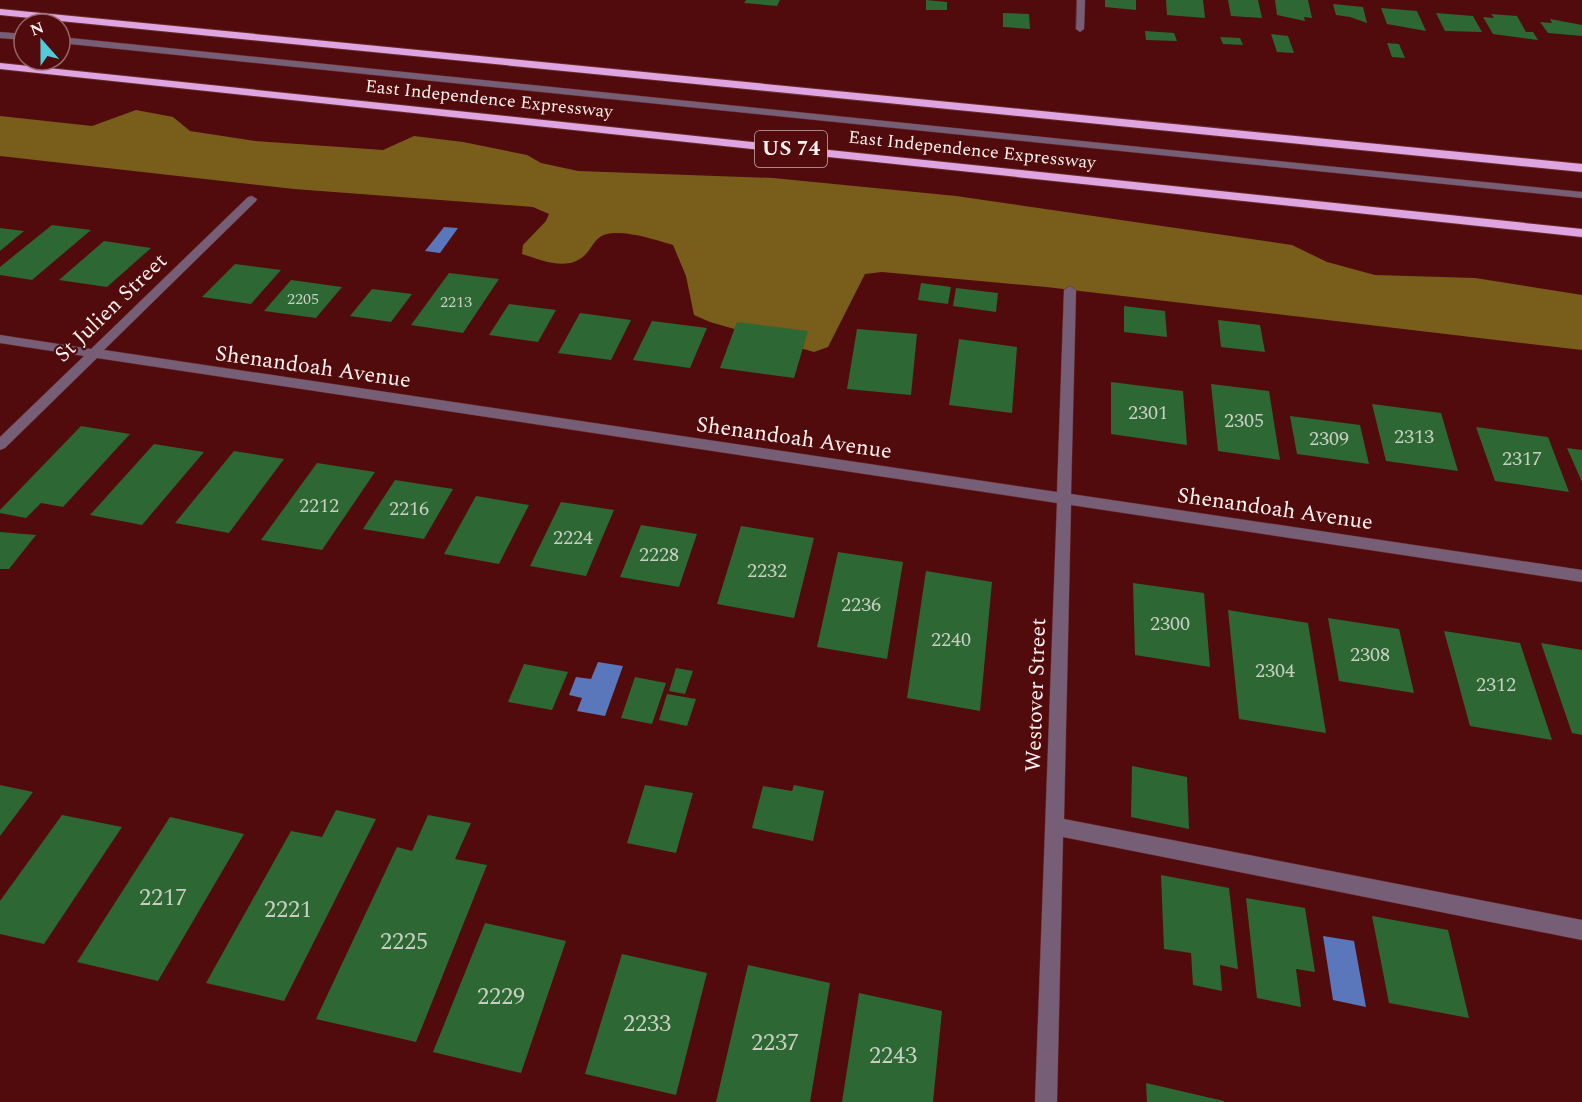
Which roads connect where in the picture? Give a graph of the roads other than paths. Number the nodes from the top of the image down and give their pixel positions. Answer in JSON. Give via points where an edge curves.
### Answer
{"nodes":[{"id":1,"x":1081,"y":0,"type":"edge"},
{"id":2,"x":0,"y":12,"type":"edge"},
{"id":3,"x":1080,"y":29,"type":"dead end"},
{"id":4,"x":72,"y":41,"type":"edge"},
{"id":5,"x":0,"y":66,"type":"edge"},
{"id":6,"x":1582,"y":168,"type":"edge"},
{"id":7,"x":1582,"y":195,"type":"edge"},
{"id":8,"x":252,"y":199,"type":"dead end"},
{"id":9,"x":1582,"y":233,"type":"edge"},
{"id":10,"x":1070,"y":290,"type":"dead end"},
{"id":11,"x":0,"y":339,"type":"edge"},
{"id":12,"x":93,"y":355,"type":"junction"},
{"id":13,"x":0,"y":445,"type":"edge"},
{"id":14,"x":1064,"y":499,"type":"junction"},
{"id":15,"x":1582,"y":576,"type":"edge"},
{"id":16,"x":1055,"y":826,"type":"junction"},
{"id":17,"x":1582,"y":930,"type":"edge"},
{"id":18,"x":1046,"y":1102,"type":"edge"}],
"edges":[{"from":1,"to":3,"type":"street"},
{"from":2,"to":6,"type":"highway","name":"East Independence Expressway"},
{"from":4,"to":7,"type":"street"},
{"from":5,"to":9,"type":"highway","name":"East Independence Expressway","number":"US 74"},
{"from":8,"to":12,"type":"street","name":"St Julien Street"},
{"from":10,"to":14,"type":"street","name":"Westover Street"},
{"from":11,"to":12,"type":"street","name":"Shenandoah Avenue"},
{"from":12,"to":13,"type":"street","name":"St Julien Street"},
{"from":12,"to":14,"type":"street","name":"Shenandoah Avenue"},
{"from":14,"to":15,"type":"street","name":"Shenandoah Avenue"},
{"from":14,"to":16,"type":"street","name":"Westover Street"},
{"from":16,"to":17,"type":"street"},
{"from":16,"to":18,"type":"street","name":"Westover Street"}]}
